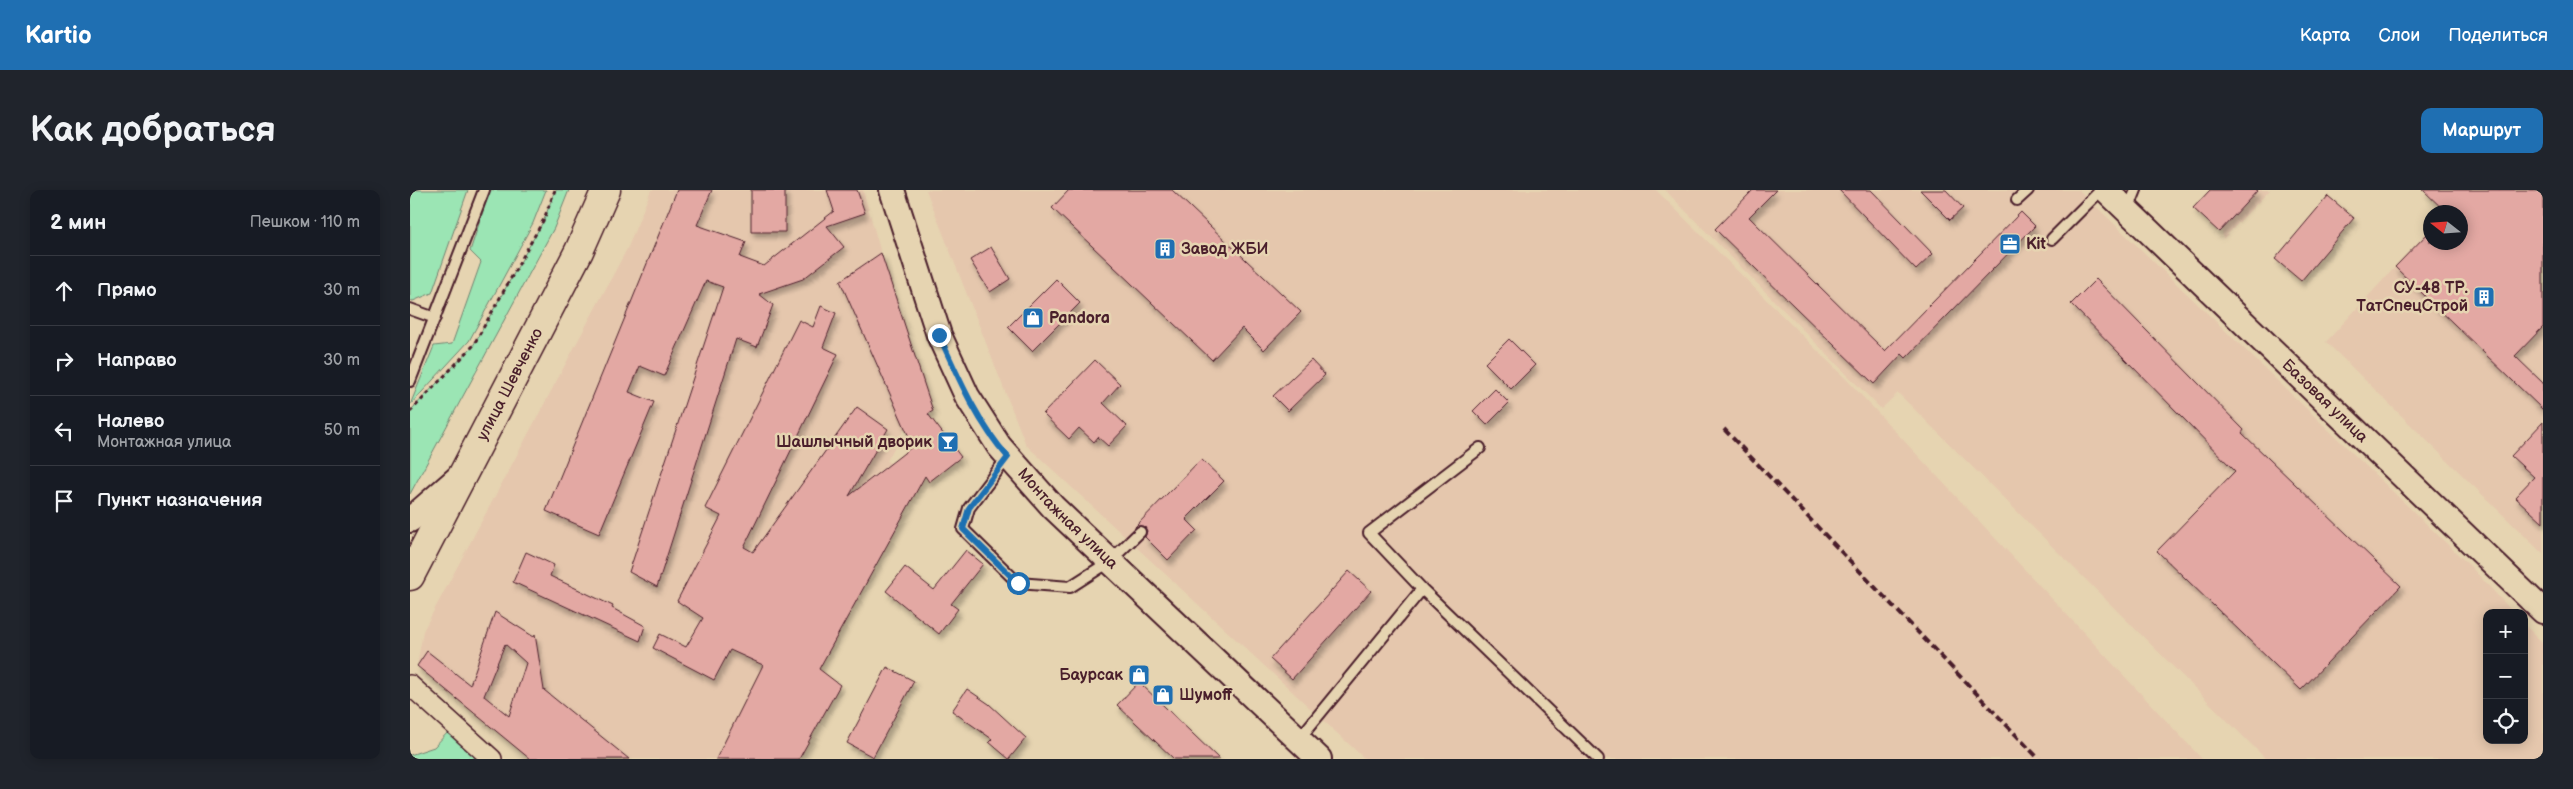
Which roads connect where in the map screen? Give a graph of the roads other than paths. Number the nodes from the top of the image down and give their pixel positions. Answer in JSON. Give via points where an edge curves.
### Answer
{"nodes":[{"id":1,"x":484,"y":190,"type":"edge"},
{"id":2,"x":606,"y":190,"type":"edge"},
{"id":3,"x":892,"y":190,"type":"edge"},
{"id":4,"x":2101,"y":190,"type":"edge"},
{"id":5,"x":2106,"y":190,"type":"edge"},
{"id":6,"x":2132,"y":200,"type":"edge"},
{"id":7,"x":2052,"y":239,"type":"dead end"},
{"id":8,"x":410,"y":309,"type":"edge"},
{"id":9,"x":435,"y":318,"type":"junction"},
{"id":10,"x":410,"y":381,"type":"edge"},
{"id":11,"x":1480,"y":448,"type":"dead end"},
{"id":12,"x":1008,"y":457,"type":"junction"},
{"id":13,"x":463,"y":473,"type":"junction"},
{"id":14,"x":410,"y":520,"type":"edge"},
{"id":15,"x":1140,"y":532,"type":"dead end"},
{"id":16,"x":1109,"y":562,"type":"junction"},
{"id":17,"x":410,"y":576,"type":"edge"},
{"id":18,"x":1422,"y":589,"type":"junction"},
{"id":19,"x":2543,"y":611,"type":"edge"},
{"id":20,"x":410,"y":685,"type":"edge"},
{"id":21,"x":1299,"y":739,"type":"junction"},
{"id":22,"x":492,"y":759,"type":"edge"},
{"id":23,"x":1319,"y":759,"type":"edge"},
{"id":24,"x":1598,"y":759,"type":"edge"}],
"edges":[{"from":1,"to":9,"type":"lane"},
{"from":2,"to":13,"type":"main road","name":"улица Шевченко","via":[[579,250]]},
{"from":3,"to":12,"type":"street","name":"Монтажная улица","via":[[939,335],[967,396]]},
{"from":4,"to":7,"type":"lane"},
{"from":5,"to":6,"type":"street","name":"Базовая улица"},
{"from":6,"to":19,"type":"street","name":"Базовая улица"},
{"from":8,"to":9,"type":"lane"},
{"from":9,"to":10,"type":"lane"},
{"from":11,"to":18,"type":"lane","via":[[1370,533]]},
{"from":12,"to":16,"type":"street","name":"Монтажная улица"},
{"from":12,"to":16,"type":"lane","via":[[969,508],[963,529],[1018,583],[1070,587]]},
{"from":13,"to":14,"type":"street"},
{"from":13,"to":17,"type":"main road","name":"улица Шевченко"},
{"from":15,"to":16,"type":"lane"},
{"from":16,"to":21,"type":"street","name":"Монтажная улица"},
{"from":18,"to":21,"type":"lane"},
{"from":18,"to":24,"type":"lane"},
{"from":20,"to":22,"type":"street"},
{"from":21,"to":23,"type":"street","name":"Монтажная улица"}]}
